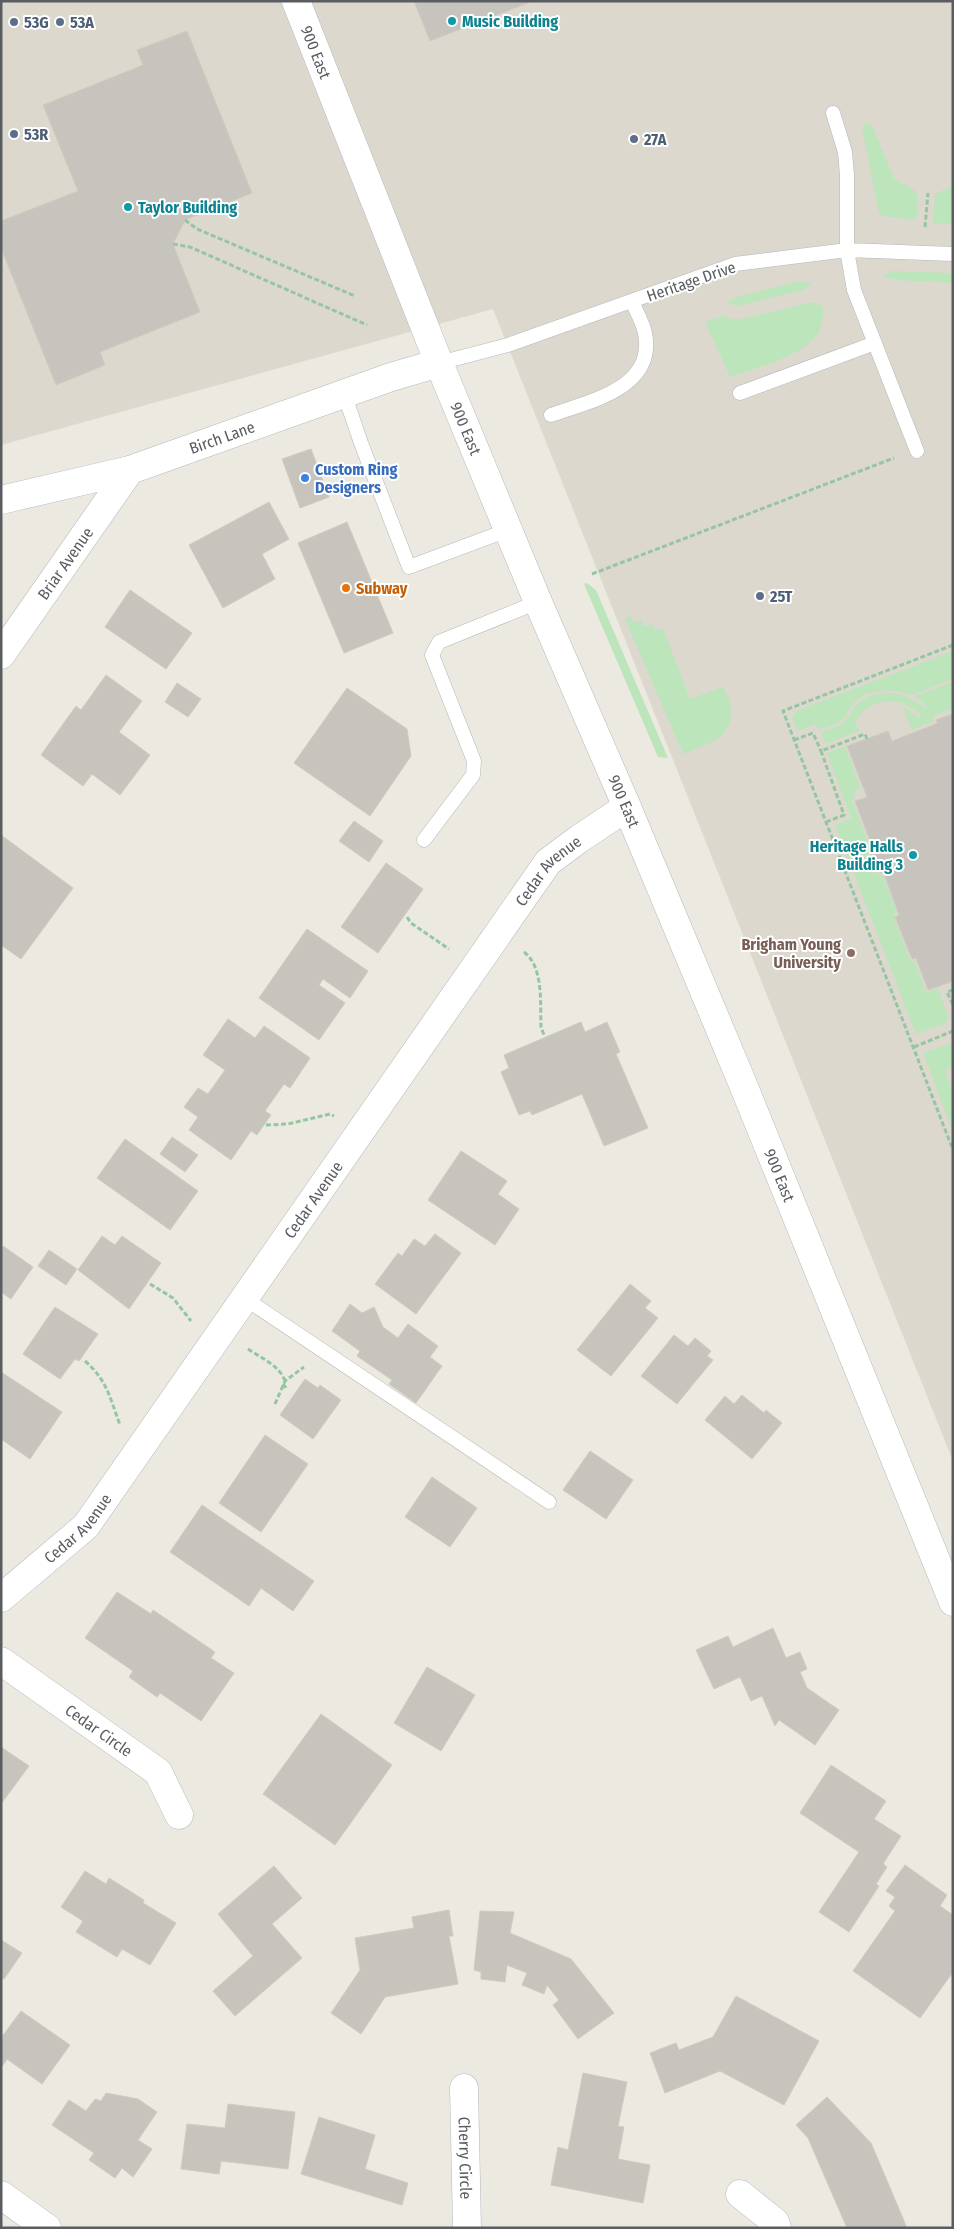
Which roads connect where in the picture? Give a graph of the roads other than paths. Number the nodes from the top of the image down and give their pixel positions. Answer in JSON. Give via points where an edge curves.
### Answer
{"nodes":[{"id":1,"x":296,"y":1,"type":"edge"},
{"id":2,"x":833,"y":113,"type":"dead end"},
{"id":3,"x":847,"y":250,"type":"junction"},
{"id":4,"x":953,"y":254,"type":"edge"},
{"id":5,"x":632,"y":301,"type":"junction"},
{"id":6,"x":875,"y":343,"type":"junction"},
{"id":7,"x":439,"y":363,"type":"junction"},
{"id":8,"x":344,"y":393,"type":"junction"},
{"id":9,"x":740,"y":393,"type":"dead end"},
{"id":10,"x":550,"y":415,"type":"dead end"},
{"id":11,"x":917,"y":450,"type":"dead end"},
{"id":12,"x":130,"y":470,"type":"junction"},
{"id":13,"x":1,"y":500,"type":"edge"},
{"id":14,"x":508,"y":530,"type":"junction"},
{"id":15,"x":538,"y":602,"type":"junction"},
{"id":16,"x":1,"y":655,"type":"edge"},
{"id":17,"x":627,"y":807,"type":"junction"},
{"id":18,"x":424,"y":840,"type":"dead end"},
{"id":19,"x":244,"y":1298,"type":"junction"},
{"id":20,"x":549,"y":1502,"type":"dead end"},
{"id":21,"x":1,"y":1598,"type":"edge"},
{"id":22,"x":953,"y":1602,"type":"edge"},
{"id":23,"x":1,"y":1661,"type":"edge"},
{"id":24,"x":179,"y":1815,"type":"dead end"},
{"id":25,"x":464,"y":2088,"type":"dead end"},
{"id":26,"x":740,"y":2194,"type":"dead end"},
{"id":27,"x":1,"y":2195,"type":"edge"},
{"id":28,"x":47,"y":2228,"type":"edge"},
{"id":29,"x":467,"y":2228,"type":"edge"},
{"id":30,"x":777,"y":2228,"type":"edge"}],
"edges":[{"from":1,"to":7,"type":"street","name":"900 East"},
{"from":2,"to":3,"type":"lane","via":[[845,152]]},
{"from":3,"to":4,"type":"lane","name":"Heritage Drive"},
{"from":3,"to":5,"type":"lane","name":"Heritage Drive","via":[[735,264]]},
{"from":3,"to":6,"type":"lane","via":[[854,290]]},
{"from":5,"to":7,"type":"lane","name":"Heritage Drive","via":[[508,345]]},
{"from":5,"to":10,"type":"lane","via":[[645,334],[645,353],[637,374],[621,389]]},
{"from":6,"to":9,"type":"lane"},
{"from":6,"to":11,"type":"lane"},
{"from":7,"to":8,"type":"street","name":"Birch Lane"},
{"from":7,"to":14,"type":"street","name":"900 East"},
{"from":8,"to":12,"type":"street","name":"Birch Lane"},
{"from":8,"to":14,"type":"lane","via":[[410,567]]},
{"from":12,"to":13,"type":"street","name":"Birch Lane"},
{"from":12,"to":16,"type":"street","name":"Briar Avenue"},
{"from":14,"to":15,"type":"street","name":"900 East"},
{"from":15,"to":17,"type":"street","name":"900 East"},
{"from":15,"to":18,"type":"lane","via":[[439,642],[432,654],[474,761],[473,775]]},
{"from":17,"to":19,"type":"street","name":"Cedar Avenue","via":[[548,862]]},
{"from":17,"to":22,"type":"street","name":"900 East"},
{"from":19,"to":20,"type":"lane"},
{"from":19,"to":21,"type":"street","name":"Cedar Avenue","via":[[86,1526]]},
{"from":23,"to":24,"type":"street","name":"Cedar Circle","via":[[158,1772]]},
{"from":25,"to":29,"type":"street","name":"Cherry Circle"},
{"from":26,"to":30,"type":"street","via":[[775,2222]]},
{"from":27,"to":28,"type":"street"}]}
